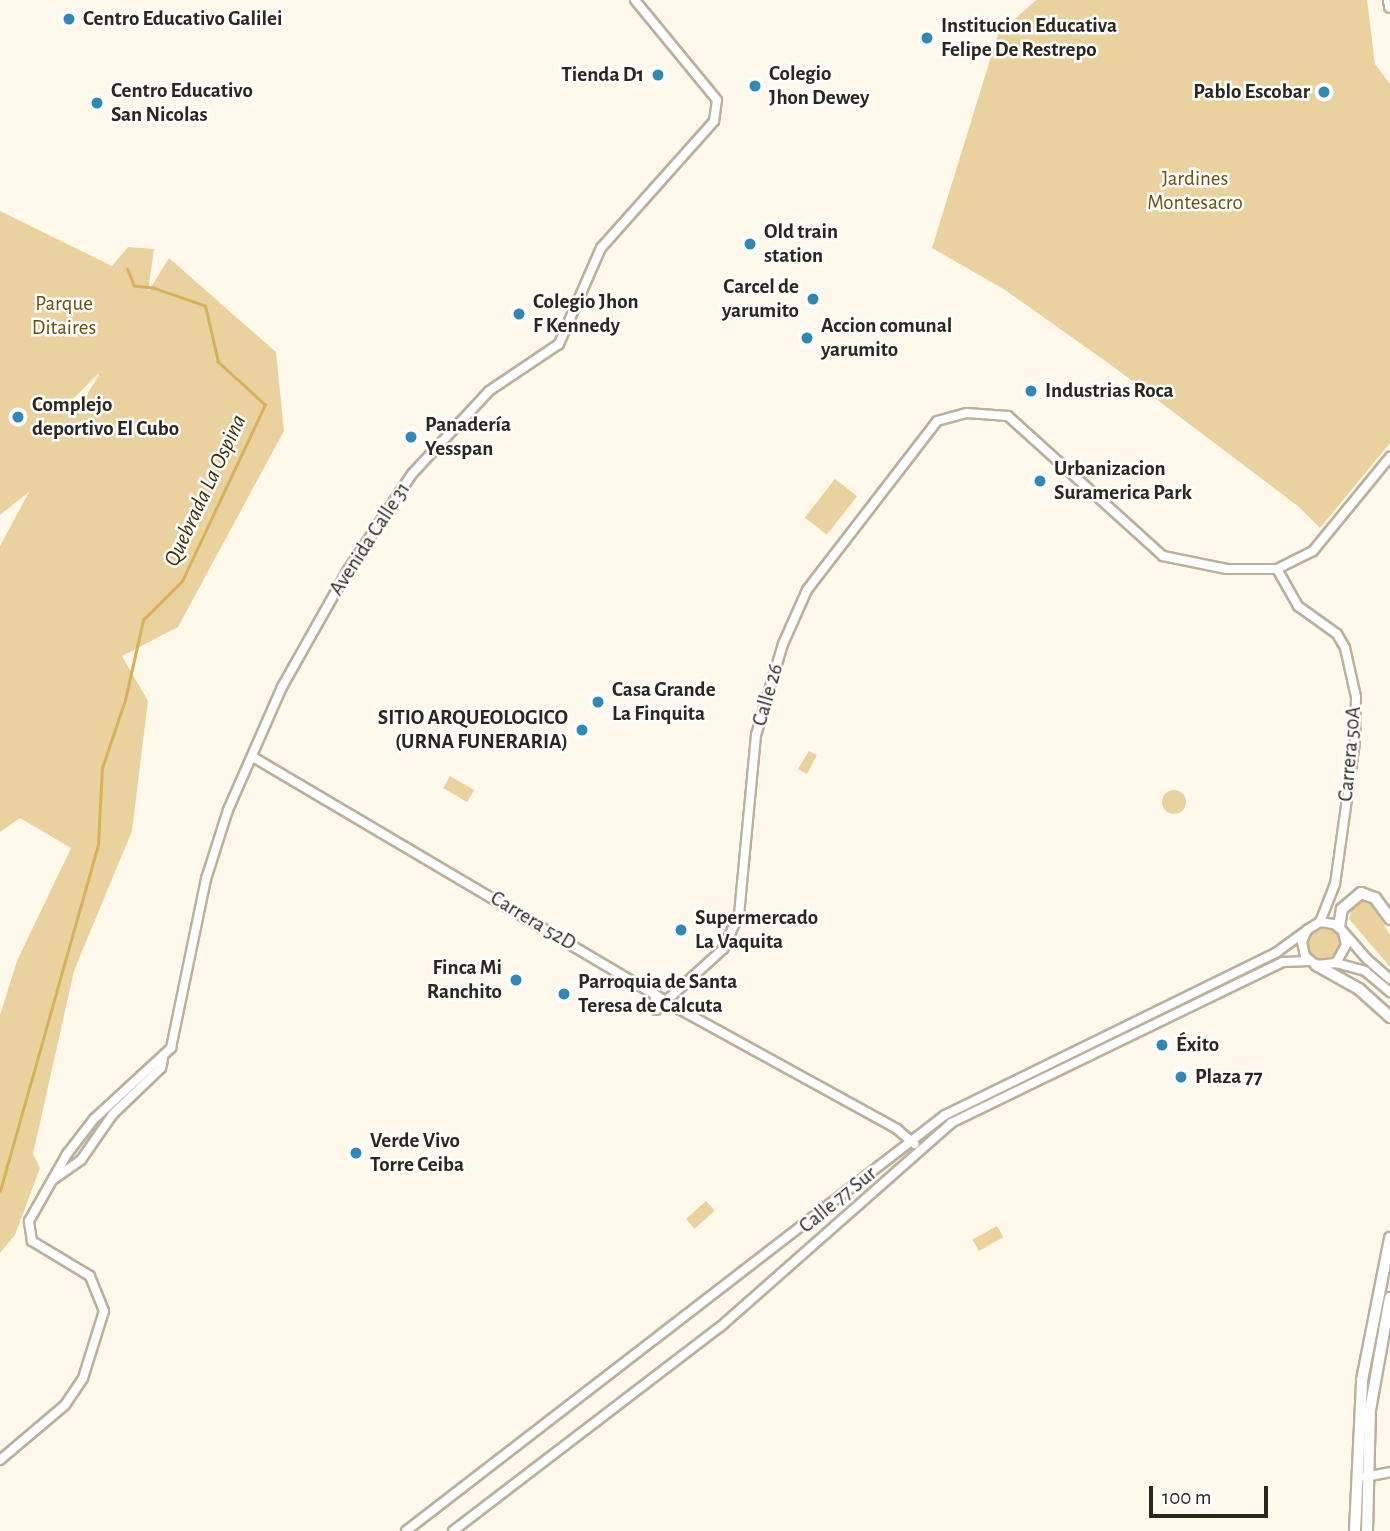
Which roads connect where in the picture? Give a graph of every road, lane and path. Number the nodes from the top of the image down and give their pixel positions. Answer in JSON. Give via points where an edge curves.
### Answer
{"nodes":[{"id":1,"x":635,"y":0,"type":"edge"},
{"id":2,"x":1389,"y":0,"type":"edge"},
{"id":3,"x":1390,"y":6,"type":"edge"},
{"id":4,"x":1390,"y":457,"type":"edge"},
{"id":5,"x":1277,"y":569,"type":"junction"},
{"id":6,"x":253,"y":757,"type":"junction"},
{"id":7,"x":1390,"y":919,"type":"edge"},
{"id":8,"x":1320,"y":922,"type":"junction"},
{"id":9,"x":1307,"y":930,"type":"junction"},
{"id":10,"x":1341,"y":930,"type":"junction"},
{"id":11,"x":1336,"y":962,"type":"junction"},
{"id":12,"x":1313,"y":963,"type":"junction"},
{"id":13,"x":1390,"y":979,"type":"edge"},
{"id":14,"x":678,"y":991,"type":"junction"},
{"id":15,"x":1390,"y":992,"type":"edge"},
{"id":16,"x":655,"y":994,"type":"junction"},
{"id":17,"x":667,"y":1000,"type":"junction"},
{"id":18,"x":680,"y":1009,"type":"junction"},
{"id":19,"x":656,"y":1010,"type":"dead end"},
{"id":20,"x":1390,"y":1017,"type":"edge"},
{"id":21,"x":163,"y":1058,"type":"junction"},
{"id":22,"x":911,"y":1141,"type":"junction"},
{"id":23,"x":920,"y":1150,"type":"junction"},
{"id":24,"x":67,"y":1154,"type":"junction"},
{"id":25,"x":74,"y":1166,"type":"junction"},
{"id":26,"x":52,"y":1181,"type":"junction"},
{"id":27,"x":1390,"y":1238,"type":"edge"},
{"id":28,"x":1390,"y":1298,"type":"edge"},
{"id":29,"x":0,"y":1460,"type":"edge"},
{"id":30,"x":1390,"y":1472,"type":"edge"},
{"id":31,"x":1362,"y":1477,"type":"junction"},
{"id":32,"x":1355,"y":1529,"type":"edge"},
{"id":33,"x":406,"y":1531,"type":"edge"},
{"id":34,"x":453,"y":1531,"type":"edge"},
{"id":35,"x":1367,"y":1531,"type":"edge"}],
"edges":[{"from":1,"to":6,"type":"street","name":"Avenida Calle 31","via":[[688,61],[719,108],[708,132],[601,248],[559,344],[489,391],[412,474],[340,583],[282,687]]},
{"from":2,"to":3,"type":"highway"},
{"from":4,"to":5,"type":"street","via":[[1323,542]]},
{"from":5,"to":8,"type":"street","name":"Carrera 50A","via":[[1298,606],[1337,634],[1345,648],[1356,697],[1355,742],[1335,884]]},
{"from":5,"to":14,"type":"street","name":"Calle 26","via":[[1208,567],[1163,556],[1021,424],[992,412],[947,416],[922,439],[807,590],[783,644],[756,735],[739,915],[723,949]]},
{"from":6,"to":16,"type":"street","name":"Carrera 52D"},
{"from":6,"to":21,"type":"street","name":"Avenida Calle 31","via":[[228,810],[206,879],[174,1041]]},
{"from":7,"to":10,"type":"highway","via":[[1375,898],[1361,893],[1342,909]]},
{"from":8,"to":9,"type":"street"},
{"from":8,"to":10,"type":"street"},
{"from":9,"to":12,"type":"street","via":[[1302,949]]},
{"from":9,"to":22,"type":"street","name":"Calle 77 Sur","via":[[1277,952],[999,1086],[945,1115]]},
{"from":10,"to":11,"type":"street","via":[[1346,945]]},
{"from":10,"to":13,"type":"street"},
{"from":11,"to":12,"type":"street"},
{"from":11,"to":15,"type":"street","via":[[1359,967]]},
{"from":12,"to":20,"type":"highway","via":[[1359,989]]},
{"from":12,"to":23,"type":"street","name":"Calle 77 Sur","via":[[1283,962],[1030,1082],[951,1123]]},
{"from":14,"to":17,"type":"street","name":"Calle 26"},
{"from":14,"to":18,"type":"street"},
{"from":16,"to":17,"type":"street","name":"Carrera 52D"},
{"from":16,"to":19,"type":"street"},
{"from":17,"to":18,"type":"street","name":"Carrera 52D"},
{"from":18,"to":22,"type":"street","name":"Carrera 52D"},
{"from":21,"to":24,"type":"street","name":"Avenida Calle 31","via":[[104,1108]]},
{"from":21,"to":25,"type":"street","name":"Avenida Calle 31","via":[[161,1068],[113,1114]]},
{"from":22,"to":23,"type":"street","name":"Carrera 52D"},
{"from":22,"to":33,"type":"street","name":"Calle 77 Sur"},
{"from":23,"to":34,"type":"street","name":"Calle 77 Sur","via":[[720,1327]]},
{"from":24,"to":25,"type":"street"},
{"from":24,"to":26,"type":"street","name":"Avenida Calle 31"},
{"from":25,"to":26,"type":"street","name":"Avenida Calle 31"},
{"from":26,"to":29,"type":"street","name":"Avenida Calle 31","via":[[29,1221],[28,1236],[90,1276],[104,1311],[83,1378],[65,1405]]},
{"from":27,"to":31,"type":"highway","via":[[1362,1380]]},
{"from":28,"to":31,"type":"highway"},
{"from":30,"to":31,"type":"street"},
{"from":31,"to":32,"type":"highway"},
{"from":31,"to":35,"type":"highway"}]}
